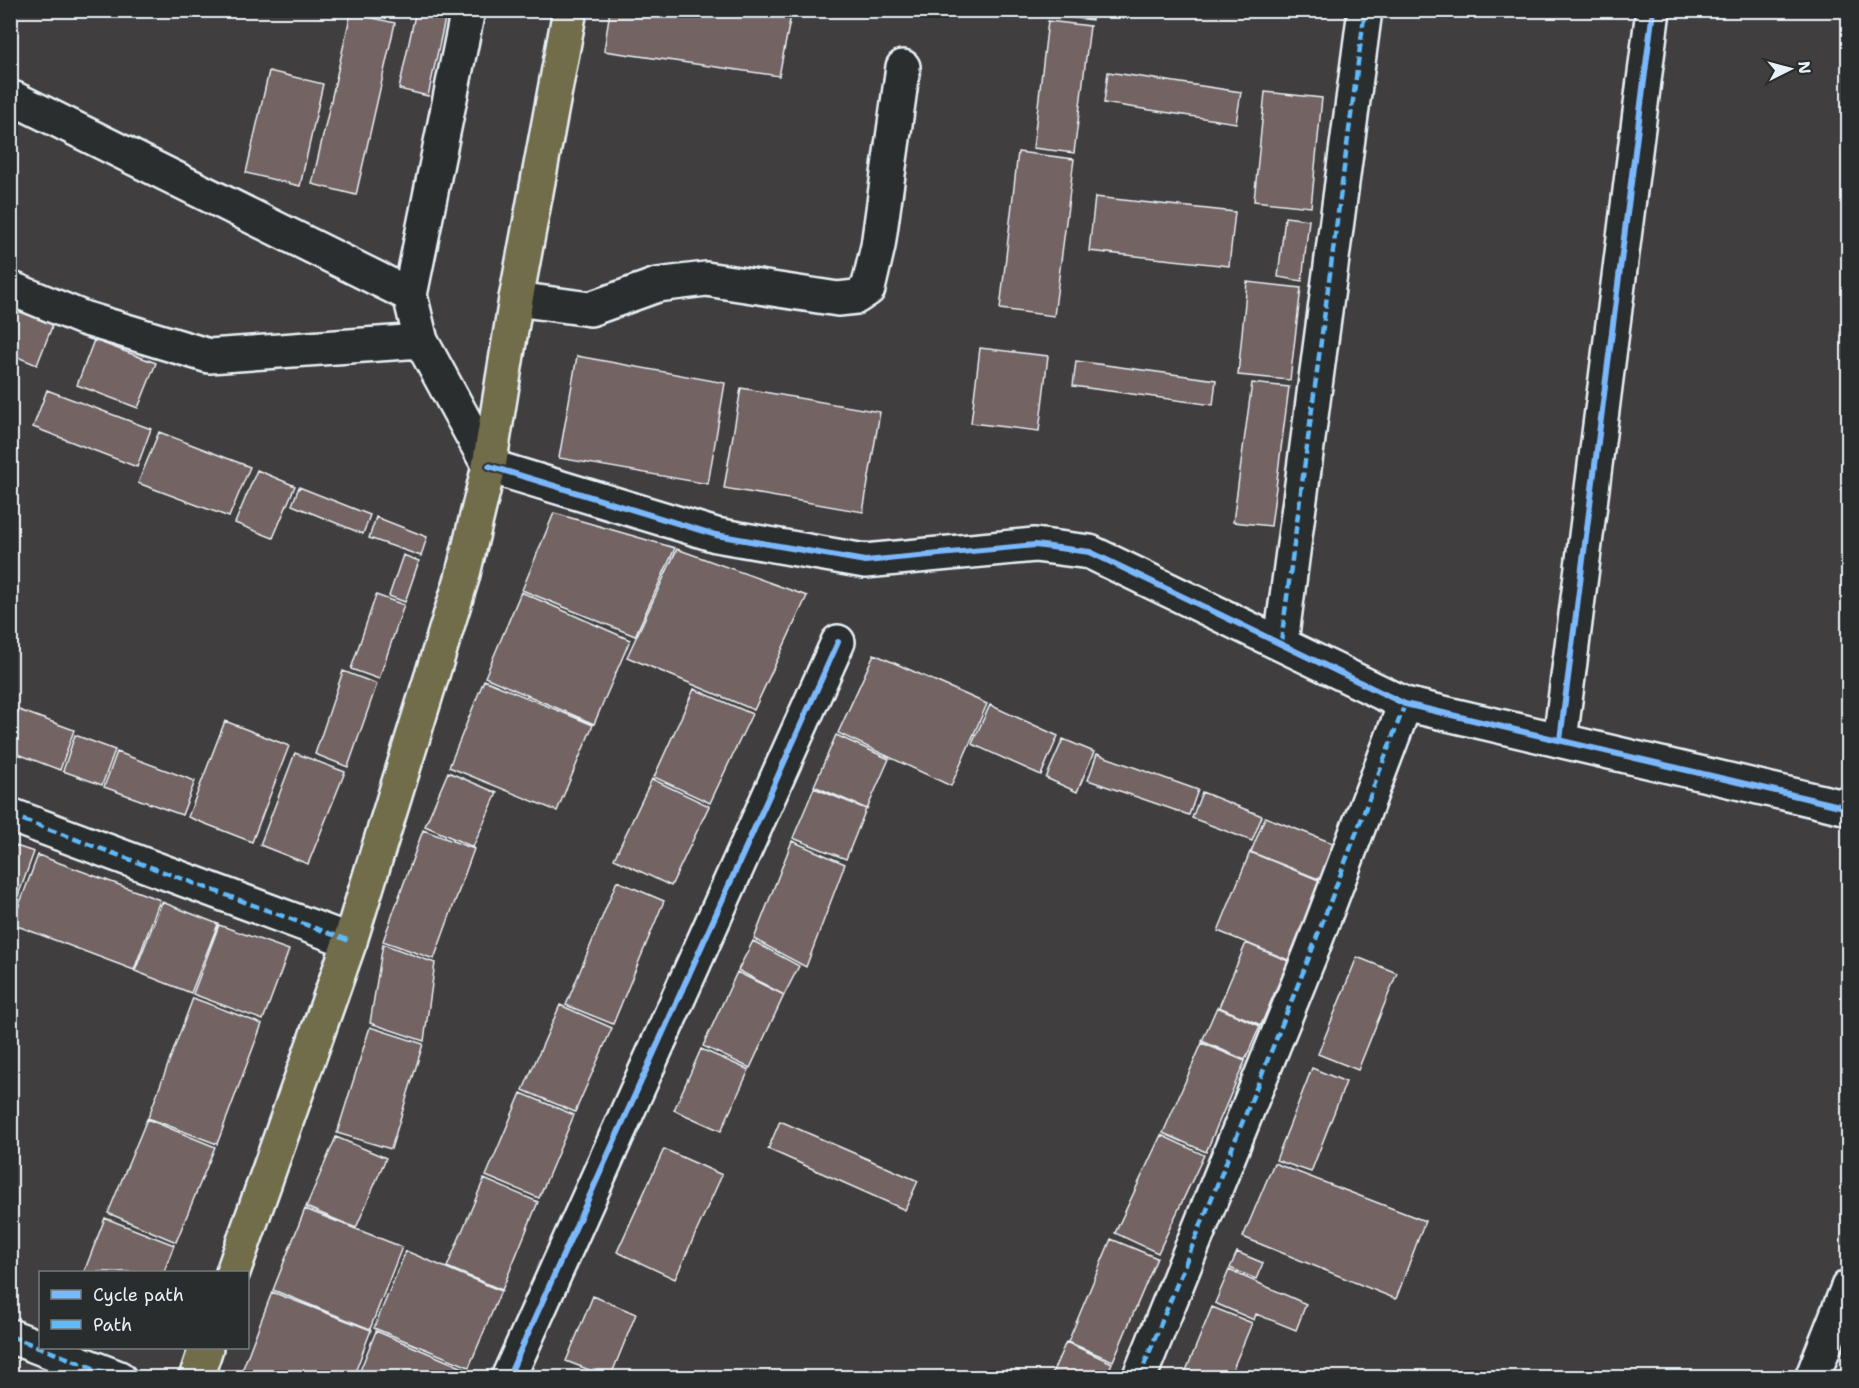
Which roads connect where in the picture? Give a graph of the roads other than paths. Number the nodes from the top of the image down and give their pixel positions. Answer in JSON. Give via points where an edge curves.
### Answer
{"nodes":[{"id":1,"x":468,"y":10,"type":"edge"},
{"id":2,"x":570,"y":10,"type":"edge"},
{"id":3,"x":1365,"y":10,"type":"edge"},
{"id":4,"x":1653,"y":10,"type":"edge"},
{"id":5,"x":903,"y":67,"type":"dead end"},
{"id":6,"x":15,"y":99,"type":"dead end"},
{"id":7,"x":10,"y":288,"type":"edge"},
{"id":8,"x":410,"y":295,"type":"junction"},
{"id":9,"x":516,"y":299,"type":"junction"},
{"id":10,"x":421,"y":341,"type":"junction"},
{"id":11,"x":489,"y":466,"type":"junction"},
{"id":12,"x":838,"y":642,"type":"dead end"},
{"id":13,"x":1281,"y":642,"type":"junction"},
{"id":14,"x":1405,"y":704,"type":"junction"},
{"id":15,"x":1560,"y":740,"type":"junction"},
{"id":16,"x":1848,"y":808,"type":"edge"},
{"id":17,"x":10,"y":815,"type":"edge"},
{"id":18,"x":350,"y":941,"type":"junction"},
{"id":19,"x":233,"y":1271,"type":"edge"},
{"id":20,"x":1848,"y":1287,"type":"edge"},
{"id":21,"x":10,"y":1336,"type":"edge"},
{"id":22,"x":39,"y":1347,"type":"edge"},
{"id":23,"x":45,"y":1349,"type":"edge"},
{"id":24,"x":205,"y":1349,"type":"edge"},
{"id":25,"x":119,"y":1377,"type":"edge"},
{"id":26,"x":196,"y":1377,"type":"edge"},
{"id":27,"x":508,"y":1377,"type":"edge"},
{"id":28,"x":1139,"y":1377,"type":"edge"},
{"id":29,"x":1812,"y":1377,"type":"edge"}],
"edges":[{"from":1,"to":8,"type":"street"},
{"from":2,"to":9,"type":"main road"},
{"from":3,"to":13,"type":"street"},
{"from":4,"to":15,"type":"street"},
{"from":5,"to":9,"type":"street","via":[[878,246],[868,289],[862,293],[838,299],[706,279],[657,285],[590,309]]},
{"from":6,"to":8,"type":"street"},
{"from":7,"to":10,"type":"street","via":[[83,318],[209,356]]},
{"from":8,"to":10,"type":"street"},
{"from":9,"to":11,"type":"main road"},
{"from":10,"to":11,"type":"street"},
{"from":11,"to":13,"type":"street","via":[[716,535],[865,561],[1035,545],[1090,552]]},
{"from":11,"to":18,"type":"main road","via":[[462,578]]},
{"from":12,"to":27,"type":"street"},
{"from":13,"to":14,"type":"street"},
{"from":14,"to":15,"type":"street"},
{"from":14,"to":28,"type":"street","via":[[1310,955]]},
{"from":15,"to":16,"type":"street"},
{"from":17,"to":18,"type":"street"},
{"from":18,"to":19,"type":"main road"},
{"from":20,"to":29,"type":"street"},
{"from":21,"to":22,"type":"street"},
{"from":23,"to":25,"type":"street"},
{"from":24,"to":26,"type":"main road"}]}
